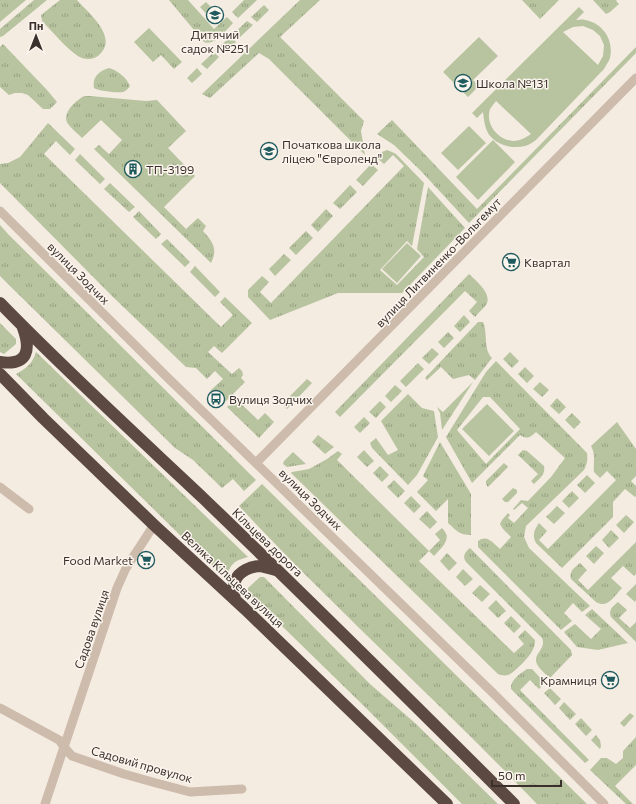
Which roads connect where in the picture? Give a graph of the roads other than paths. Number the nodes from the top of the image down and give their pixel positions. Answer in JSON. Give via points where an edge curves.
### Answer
{"nodes":[{"id":1,"x":636,"y":78,"type":"edge"},
{"id":2,"x":0,"y":211,"type":"edge"},
{"id":3,"x":0,"y":303,"type":"edge"},
{"id":4,"x":22,"y":325,"type":"junction"},
{"id":5,"x":0,"y":362,"type":"edge"},
{"id":6,"x":0,"y":374,"type":"edge"},
{"id":7,"x":256,"y":463,"type":"junction"},
{"id":8,"x":0,"y":487,"type":"edge"},
{"id":9,"x":29,"y":509,"type":"dead end"},
{"id":10,"x":154,"y":525,"type":"junction"},
{"id":11,"x":276,"y":570,"type":"junction"},
{"id":12,"x":235,"y":600,"type":"junction"},
{"id":13,"x":0,"y":708,"type":"edge"},
{"id":14,"x":64,"y":747,"type":"junction"},
{"id":15,"x":242,"y":789,"type":"dead end"},
{"id":16,"x":46,"y":804,"type":"edge"},
{"id":17,"x":447,"y":804,"type":"edge"},
{"id":18,"x":514,"y":804,"type":"edge"},
{"id":19,"x":604,"y":804,"type":"edge"}],
"edges":[{"from":1,"to":7,"type":"street","name":"вулиця Литвиненко-Вольгемут"},
{"from":2,"to":7,"type":"street","name":"вулиця Зодчих"},
{"from":3,"to":4,"type":"highway","name":"Кільцева дорога"},
{"from":4,"to":5,"type":"highway","via":[[27,338],[26,354],[15,363]]},
{"from":4,"to":11,"type":"highway","name":"Кільцева дорога"},
{"from":6,"to":10,"type":"highway","name":"Велика Кільцева вулиця"},
{"from":7,"to":19,"type":"street","name":"вулиця Зодчих"},
{"from":8,"to":9,"type":"street"},
{"from":10,"to":12,"type":"highway","name":"Велика Кільцева вулиця"},
{"from":10,"to":14,"type":"street","name":"Садова вулиця","via":[[126,568],[117,588]]},
{"from":11,"to":12,"type":"highway","via":[[260,566],[248,568],[239,574],[235,582]]},
{"from":11,"to":18,"type":"highway","name":"Кільцева дорога"},
{"from":12,"to":17,"type":"highway","name":"Велика Кільцева вулиця"},
{"from":13,"to":14,"type":"street","via":[[59,740]]},
{"from":14,"to":15,"type":"street","name":"Садовий провулок","via":[[72,756],[130,776],[190,792]]},
{"from":14,"to":16,"type":"street","name":"Садова вулиця"}]}
